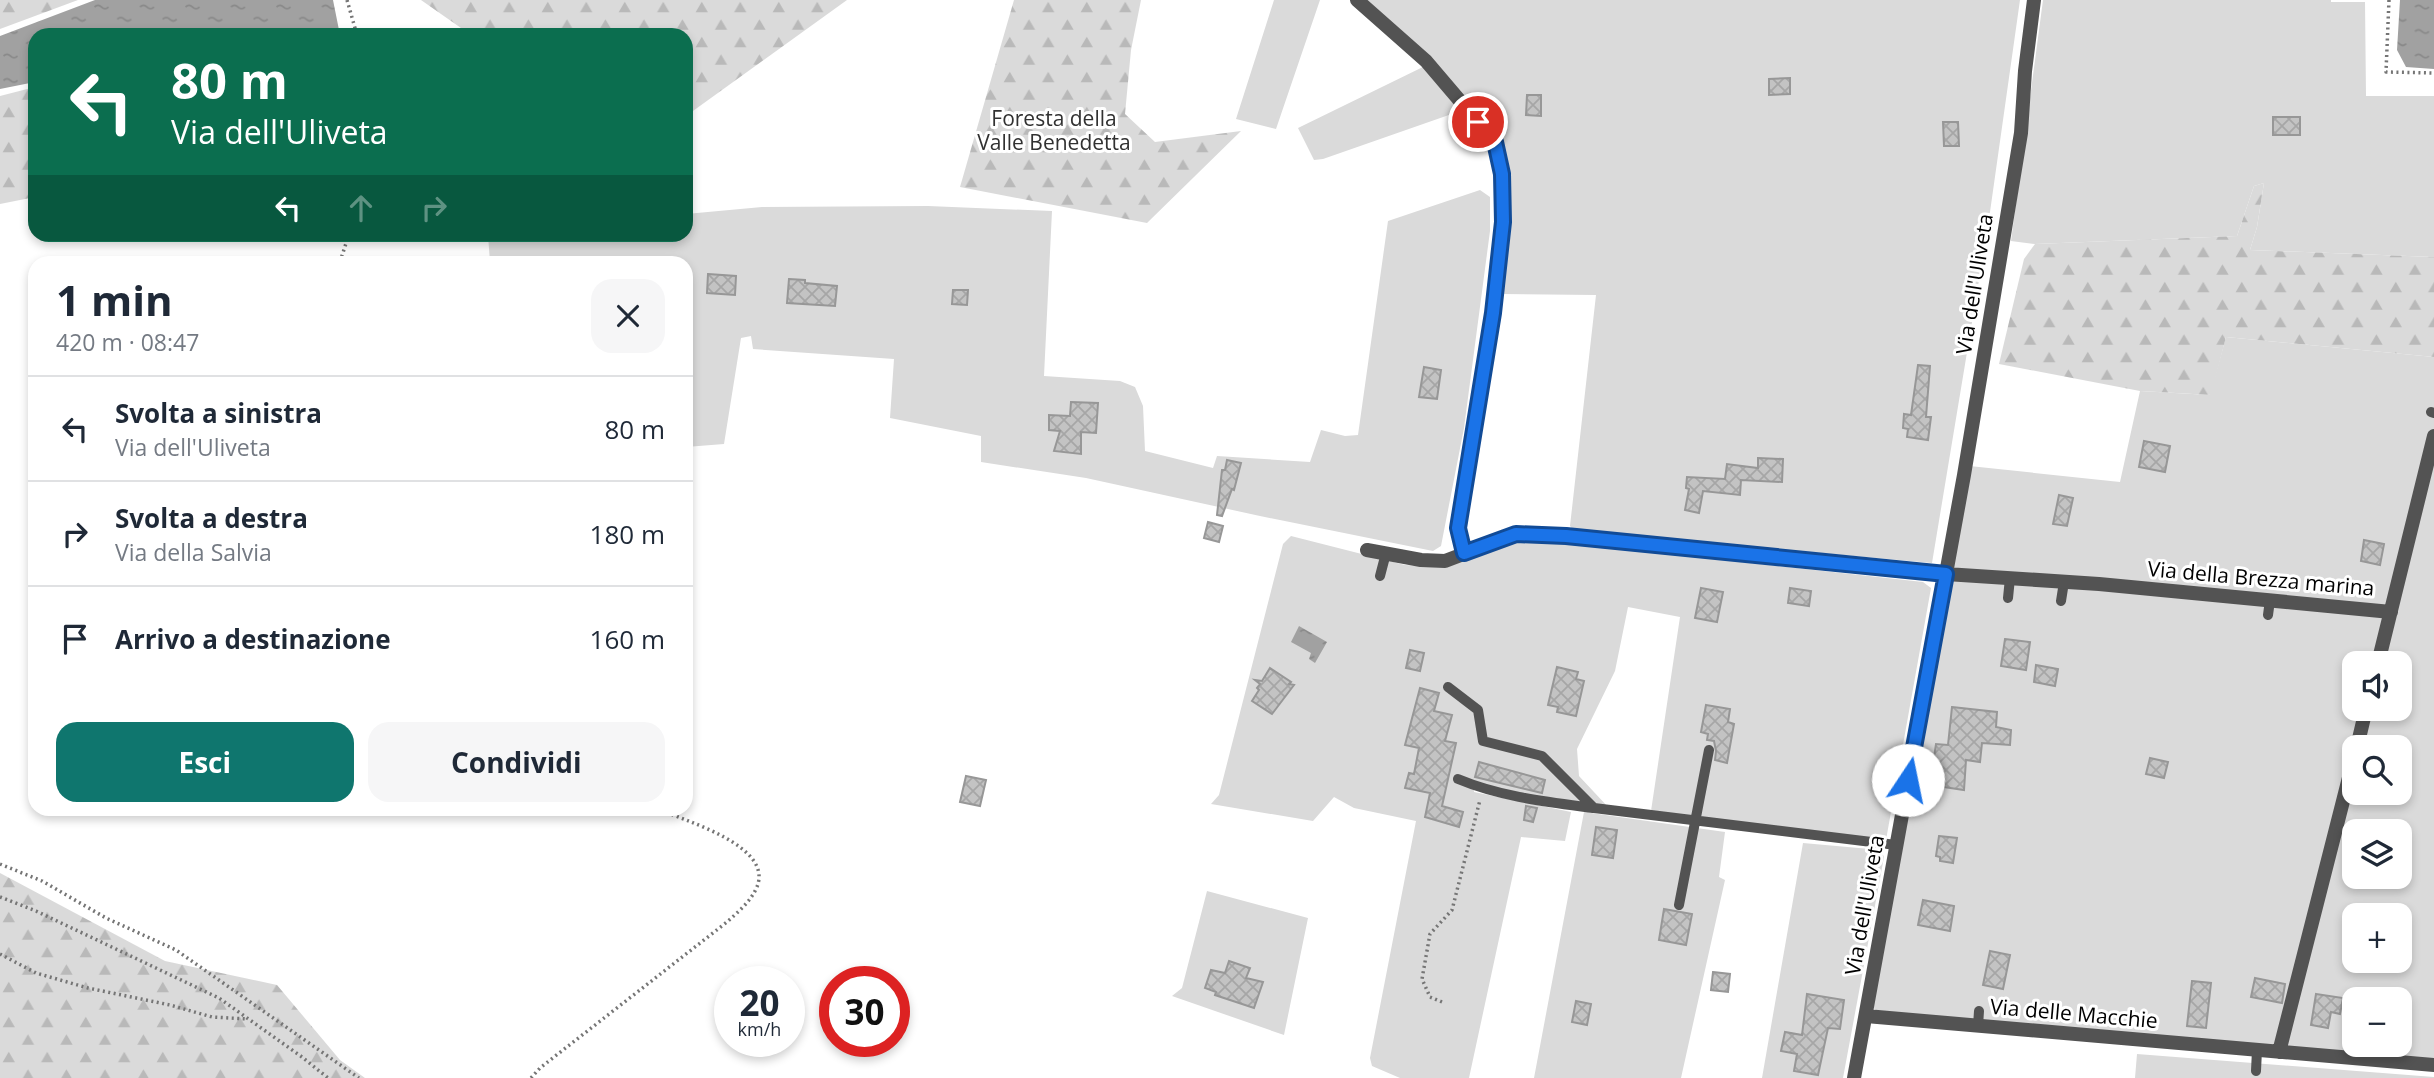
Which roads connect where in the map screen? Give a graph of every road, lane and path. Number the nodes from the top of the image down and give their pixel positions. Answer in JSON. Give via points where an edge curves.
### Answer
{"nodes":[{"id":1,"x":347,"y":0,"type":"edge"},
{"id":2,"x":1357,"y":0,"type":"edge"},
{"id":3,"x":2035,"y":0,"type":"edge"},
{"id":4,"x":2389,"y":0,"type":"edge"},
{"id":5,"x":354,"y":28,"type":"edge"},
{"id":6,"x":2434,"y":73,"type":"edge"},
{"id":7,"x":2434,"y":436,"type":"edge"},
{"id":8,"x":1367,"y":550,"type":"dead end"},
{"id":9,"x":1386,"y":553,"type":"junction"},
{"id":10,"x":1464,"y":553,"type":"junction"},
{"id":11,"x":1946,"y":574,"type":"junction"},
{"id":12,"x":1380,"y":576,"type":"dead end"},
{"id":13,"x":2010,"y":578,"type":"junction"},
{"id":14,"x":2057,"y":579,"type":"junction"},
{"id":15,"x":2008,"y":598,"type":"dead end"},
{"id":16,"x":2061,"y":601,"type":"dead end"},
{"id":17,"x":2391,"y":612,"type":"junction"},
{"id":18,"x":2384,"y":651,"type":"edge"},
{"id":19,"x":1448,"y":687,"type":"dead end"},
{"id":20,"x":1709,"y":750,"type":"dead end"},
{"id":21,"x":1458,"y":779,"type":"dead end"},
{"id":22,"x":1483,"y":788,"type":"junction"},
{"id":23,"x":2342,"y":805,"type":"edge"},
{"id":24,"x":1594,"y":808,"type":"junction"},
{"id":25,"x":674,"y":816,"type":"edge"},
{"id":26,"x":1695,"y":821,"type":"junction"},
{"id":27,"x":1896,"y":845,"type":"junction"},
{"id":28,"x":0,"y":864,"type":"edge"},
{"id":29,"x":0,"y":897,"type":"edge"},
{"id":30,"x":1679,"y":905,"type":"dead end"},
{"id":31,"x":0,"y":954,"type":"edge"},
{"id":32,"x":1442,"y":1002,"type":"dead end"},
{"id":33,"x":1866,"y":1016,"type":"junction"},
{"id":34,"x":249,"y":1020,"type":"junction"},
{"id":35,"x":2257,"y":1050,"type":"junction"},
{"id":36,"x":2279,"y":1052,"type":"junction"},
{"id":37,"x":2434,"y":1065,"type":"edge"},
{"id":38,"x":2256,"y":1072,"type":"dead end"},
{"id":39,"x":328,"y":1078,"type":"edge"},
{"id":40,"x":359,"y":1078,"type":"edge"},
{"id":41,"x":531,"y":1078,"type":"edge"},
{"id":42,"x":1854,"y":1078,"type":"edge"}],
"edges":[{"from":1,"to":5,"type":"path"},
{"from":2,"to":10,"type":"street","via":[[1426,61],[1495,142],[1502,174],[1503,222],[1493,313],[1458,528]]},
{"from":3,"to":11,"type":"street","name":"Via dell'Uliveta","via":[[2021,133]]},
{"from":4,"to":6,"type":"path","via":[[2386,72]]},
{"from":7,"to":17,"type":"street","name":"Via della Brezza marina"},
{"from":8,"to":9,"type":"street"},
{"from":9,"to":10,"type":"street","via":[[1445,561]]},
{"from":9,"to":12,"type":"lane"},
{"from":10,"to":11,"type":"street","via":[[1516,534],[1566,536]]},
{"from":11,"to":13,"type":"street","name":"Via della Brezza marina"},
{"from":11,"to":27,"type":"street","name":"Via dell'Uliveta"},
{"from":13,"to":14,"type":"street","name":"Via della Brezza marina"},
{"from":13,"to":15,"type":"lane"},
{"from":14,"to":16,"type":"lane"},
{"from":14,"to":17,"type":"street","name":"Via della Brezza marina","via":[[2161,586],[2229,603]]},
{"from":17,"to":18,"type":"street","via":[[2391,638]]},
{"from":19,"to":24,"type":"lane","via":[[1478,710],[1483,741],[1542,756]]},
{"from":20,"to":26,"type":"lane"},
{"from":21,"to":22,"type":"lane"},
{"from":22,"to":24,"type":"lane"},
{"from":22,"to":32,"type":"path","via":[[1452,910],[1430,934],[1422,979],[1430,997]]},
{"from":23,"to":36,"type":"street"},
{"from":24,"to":26,"type":"lane"},
{"from":25,"to":41,"type":"path","via":[[739,844],[759,868],[758,886],[727,922]]},
{"from":26,"to":27,"type":"lane"},
{"from":26,"to":30,"type":"lane"},
{"from":27,"to":33,"type":"street","name":"Via dell'Uliveta"},
{"from":28,"to":40,"type":"path","via":[[176,950]]},
{"from":29,"to":34,"type":"path","via":[[219,998]]},
{"from":31,"to":34,"type":"path","via":[[36,973],[88,988],[212,1017]]},
{"from":33,"to":35,"type":"street","name":"Via delle Macchie","via":[[1979,1019]]},
{"from":33,"to":42,"type":"street","name":"Via dell'Uliveta"},
{"from":34,"to":39,"type":"path"},
{"from":35,"to":36,"type":"street","name":"Via delle Macchie"},
{"from":35,"to":38,"type":"lane"},
{"from":36,"to":37,"type":"street","name":"Via delle Macchie"}]}
